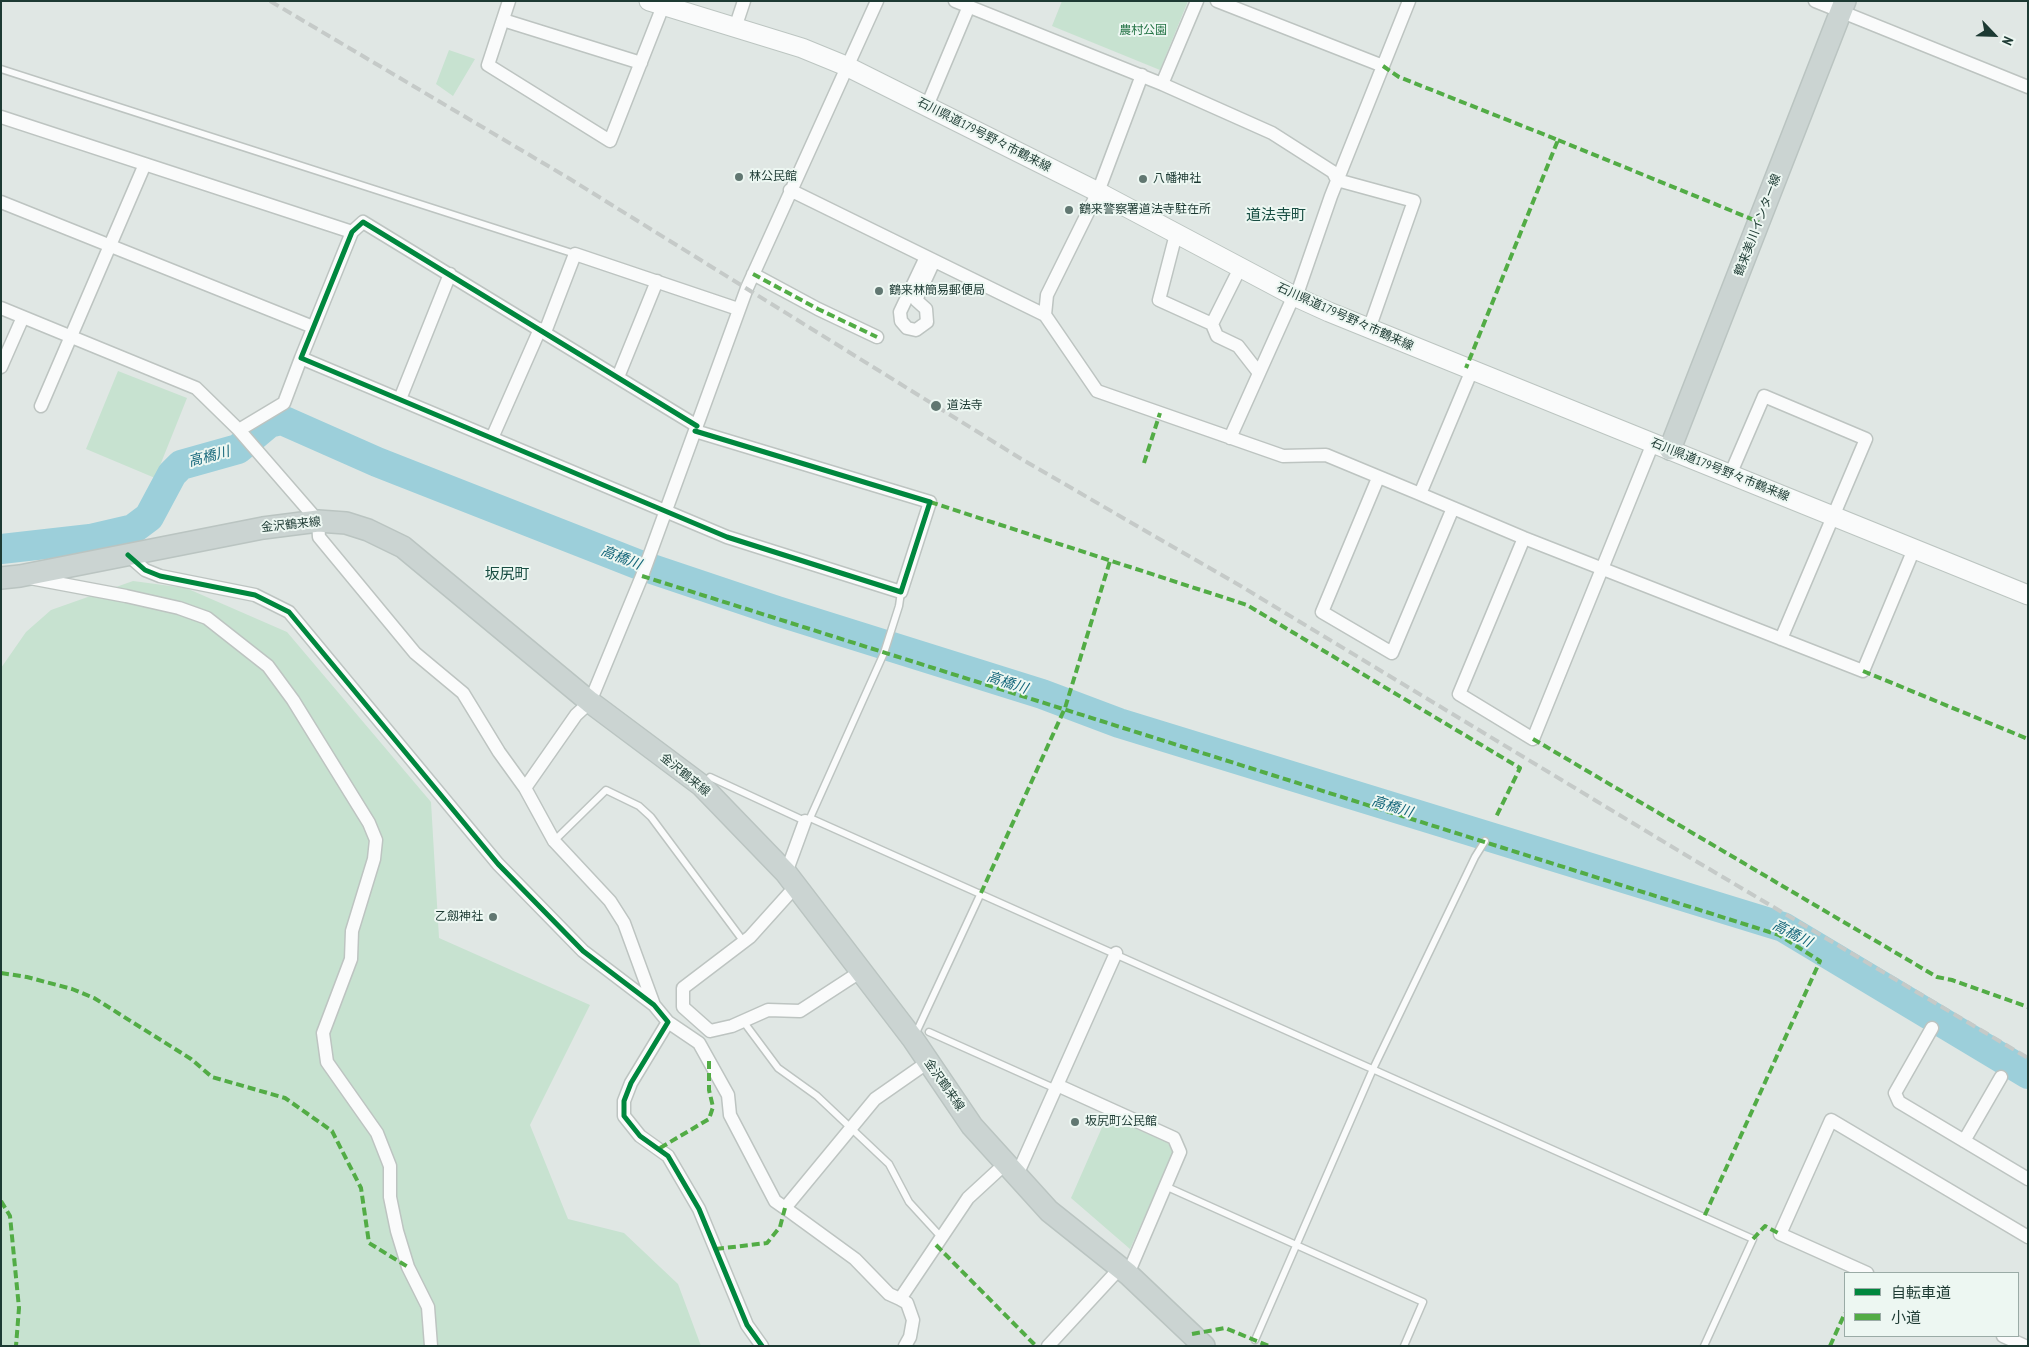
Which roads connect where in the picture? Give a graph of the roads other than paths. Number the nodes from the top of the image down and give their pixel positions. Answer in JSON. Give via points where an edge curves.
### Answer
{"nodes":[{"id":1,"x":509,"y":1,"type":"edge"},
{"id":2,"x":744,"y":1,"type":"edge"},
{"id":3,"x":877,"y":1,"type":"edge"},
{"id":4,"x":956,"y":1,"type":"edge"},
{"id":5,"x":1197,"y":1,"type":"edge"},
{"id":6,"x":1217,"y":1,"type":"edge"},
{"id":7,"x":1409,"y":1,"type":"edge"},
{"id":8,"x":1815,"y":1,"type":"edge"},
{"id":9,"x":656,"y":4,"type":"edge"},
{"id":10,"x":969,"y":6,"type":"junction"},
{"id":11,"x":1843,"y":7,"type":"edge"},
{"id":12,"x":503,"y":20,"type":"junction"},
{"id":13,"x":735,"y":28,"type":"junction"},
{"id":14,"x":641,"y":63,"type":"junction"},
{"id":15,"x":846,"y":66,"type":"junction"},
{"id":16,"x":1383,"y":66,"type":"junction"},
{"id":17,"x":1,"y":69,"type":"edge"},
{"id":18,"x":1142,"y":75,"type":"junction"},
{"id":19,"x":1162,"y":84,"type":"junction"},
{"id":20,"x":2028,"y":87,"type":"edge"},
{"id":21,"x":927,"y":106,"type":"junction"},
{"id":22,"x":1,"y":117,"type":"edge"},
{"id":23,"x":146,"y":164,"type":"junction"},
{"id":24,"x":1337,"y":180,"type":"junction"},
{"id":25,"x":790,"y":190,"type":"junction"},
{"id":26,"x":1098,"y":192,"type":"junction"},
{"id":27,"x":1,"y":202,"type":"edge"},
{"id":28,"x":352,"y":232,"type":"junction"},
{"id":29,"x":1176,"y":234,"type":"junction"},
{"id":30,"x":109,"y":246,"type":"junction"},
{"id":31,"x":575,"y":254,"type":"junction"},
{"id":32,"x":930,"y":259,"type":"junction"},
{"id":33,"x":1240,"y":268,"type":"junction"},
{"id":34,"x":450,"y":274,"type":"junction"},
{"id":35,"x":753,"y":274,"type":"junction"},
{"id":36,"x":656,"y":281,"type":"junction"},
{"id":37,"x":1296,"y":297,"type":"junction"},
{"id":38,"x":1,"y":308,"type":"edge"},
{"id":39,"x":738,"y":309,"type":"junction"},
{"id":40,"x":1045,"y":315,"type":"junction"},
{"id":41,"x":23,"y":317,"type":"junction"},
{"id":42,"x":1212,"y":324,"type":"junction"},
{"id":43,"x":314,"y":327,"type":"junction"},
{"id":44,"x":1369,"y":329,"type":"junction"},
{"id":45,"x":542,"y":330,"type":"junction"},
{"id":46,"x":70,"y":337,"type":"junction"},
{"id":47,"x":877,"y":337,"type":"dead end"},
{"id":48,"x":301,"y":358,"type":"junction"},
{"id":49,"x":1,"y":367,"type":"edge"},
{"id":50,"x":1472,"y":370,"type":"junction"},
{"id":51,"x":1260,"y":373,"type":"junction"},
{"id":52,"x":618,"y":377,"type":"junction"},
{"id":53,"x":400,"y":399,"type":"junction"},
{"id":54,"x":41,"y":406,"type":"dead end"},
{"id":55,"x":696,"y":429,"type":"junction"},
{"id":56,"x":245,"y":438,"type":"junction"},
{"id":57,"x":492,"y":438,"type":"junction"},
{"id":58,"x":1230,"y":438,"type":"junction"},
{"id":59,"x":1661,"y":446,"type":"junction"},
{"id":60,"x":1730,"y":475,"type":"junction"},
{"id":61,"x":1378,"y":478,"type":"junction"},
{"id":62,"x":1420,"y":494,"type":"junction"},
{"id":63,"x":1453,"y":508,"type":"junction"},
{"id":64,"x":666,"y":512,"type":"junction"},
{"id":65,"x":1834,"y":517,"type":"junction"},
{"id":66,"x":318,"y":521,"type":"junction"},
{"id":67,"x":1524,"y":538,"type":"junction"},
{"id":68,"x":1914,"y":549,"type":"junction"},
{"id":69,"x":128,"y":555,"type":"junction"},
{"id":70,"x":1602,"y":568,"type":"junction"},
{"id":71,"x":11,"y":577,"type":"edge"},
{"id":72,"x":901,"y":592,"type":"junction"},
{"id":73,"x":2028,"y":595,"type":"edge"},
{"id":74,"x":1781,"y":639,"type":"junction"},
{"id":75,"x":590,"y":702,"type":"junction"},
{"id":76,"x":701,"y":785,"type":"junction"},
{"id":77,"x":525,"y":788,"type":"junction"},
{"id":78,"x":807,"y":819,"type":"junction"},
{"id":79,"x":1485,"y":840,"type":"dead end"},
{"id":80,"x":554,"y":841,"type":"junction"},
{"id":81,"x":790,"y":880,"type":"junction"},
{"id":82,"x":981,"y":893,"type":"junction"},
{"id":83,"x":744,"y":942,"type":"junction"},
{"id":84,"x":1116,"y":954,"type":"junction"},
{"id":85,"x":860,"y":972,"type":"junction"},
{"id":86,"x":654,"y":1005,"type":"junction"},
{"id":87,"x":743,"y":1021,"type":"junction"},
{"id":88,"x":668,"y":1022,"type":"junction"},
{"id":89,"x":1932,"y":1028,"type":"dead end"},
{"id":90,"x":921,"y":1036,"type":"junction"},
{"id":91,"x":928,"y":1062,"type":"junction"},
{"id":92,"x":1373,"y":1069,"type":"junction"},
{"id":93,"x":2001,"y":1077,"type":"dead end"},
{"id":94,"x":1056,"y":1087,"type":"junction"},
{"id":95,"x":852,"y":1127,"type":"junction"},
{"id":96,"x":1964,"y":1141,"type":"junction"},
{"id":97,"x":1011,"y":1169,"type":"junction"},
{"id":98,"x":2028,"y":1179,"type":"edge"},
{"id":99,"x":1165,"y":1186,"type":"junction"},
{"id":100,"x":785,"y":1208,"type":"junction"},
{"id":101,"x":941,"y":1237,"type":"junction"},
{"id":102,"x":2028,"y":1237,"type":"edge"},
{"id":103,"x":1296,"y":1245,"type":"junction"},
{"id":104,"x":1124,"y":1271,"type":"junction"},
{"id":105,"x":1865,"y":1272,"type":"edge"},
{"id":106,"x":900,"y":1299,"type":"junction"},
{"id":107,"x":2005,"y":1337,"type":"edge"},
{"id":108,"x":1255,"y":1340,"type":"dead end"},
{"id":109,"x":431,"y":1346,"type":"edge"},
{"id":110,"x":762,"y":1346,"type":"edge"},
{"id":111,"x":905,"y":1346,"type":"edge"},
{"id":112,"x":1048,"y":1346,"type":"edge"},
{"id":113,"x":1204,"y":1346,"type":"edge"},
{"id":114,"x":1404,"y":1346,"type":"edge"},
{"id":115,"x":1704,"y":1346,"type":"edge"},
{"id":116,"x":2025,"y":1346,"type":"edge"}],
"edges":[{"from":1,"to":12,"type":"street"},
{"from":2,"to":13,"type":"street"},
{"from":3,"to":15,"type":"street"},
{"from":4,"to":10,"type":"street"},
{"from":5,"to":19,"type":"street"},
{"from":6,"to":16,"type":"street"},
{"from":7,"to":16,"type":"street"},
{"from":8,"to":11,"type":"street"},
{"from":9,"to":13,"type":"main road","name":"石川県道179号野々市鶴来線"},
{"from":9,"to":14,"type":"street"},
{"from":10,"to":18,"type":"street"},
{"from":10,"to":21,"type":"street"},
{"from":11,"to":20,"type":"street"},
{"from":11,"to":59,"type":"main road","name":"鶴来美川インター線"},
{"from":12,"to":14,"type":"street"},
{"from":12,"to":14,"type":"street","via":[[488,65],[610,141]]},
{"from":13,"to":15,"type":"main road","name":"石川県道179号野々市鶴来線","via":[[802,48]]},
{"from":15,"to":21,"type":"main road","name":"石川県道179号野々市鶴来線"},
{"from":15,"to":25,"type":"street"},
{"from":16,"to":24,"type":"street"},
{"from":17,"to":31,"type":"lane"},
{"from":18,"to":19,"type":"street"},
{"from":18,"to":26,"type":"street"},
{"from":19,"to":24,"type":"street","via":[[1272,133],[1333,172]]},
{"from":21,"to":26,"type":"main road","name":"石川県道179号野々市鶴来線"},
{"from":22,"to":23,"type":"street"},
{"from":23,"to":28,"type":"street"},
{"from":23,"to":30,"type":"street"},
{"from":24,"to":37,"type":"street"},
{"from":24,"to":44,"type":"street","via":[[1414,201]]},
{"from":25,"to":32,"type":"street"},
{"from":25,"to":35,"type":"street"},
{"from":26,"to":29,"type":"main road","name":"石川県道179号野々市鶴来線"},
{"from":26,"to":40,"type":"street","via":[[1047,295]]},
{"from":27,"to":30,"type":"street"},
{"from":28,"to":34,"type":"street","via":[[363,222]]},
{"from":28,"to":43,"type":"street"},
{"from":29,"to":33,"type":"main road","name":"石川県道179号野々市鶴来線"},
{"from":29,"to":42,"type":"street","via":[[1159,300]]},
{"from":30,"to":43,"type":"street"},
{"from":30,"to":46,"type":"street"},
{"from":31,"to":36,"type":"street"},
{"from":31,"to":45,"type":"street"},
{"from":32,"to":32,"type":"street","via":[[916,300],[926,309],[927,322],[916,330],[907,328],[901,321],[900,312]]},
{"from":32,"to":40,"type":"street"},
{"from":33,"to":37,"type":"main road","name":"石川県道179号野々市鶴来線"},
{"from":33,"to":42,"type":"street"},
{"from":34,"to":45,"type":"street"},
{"from":34,"to":53,"type":"street"},
{"from":35,"to":39,"type":"street"},
{"from":35,"to":47,"type":"street"},
{"from":36,"to":39,"type":"street"},
{"from":36,"to":52,"type":"street"},
{"from":37,"to":44,"type":"main road","name":"石川県道179号野々市鶴来線"},
{"from":37,"to":51,"type":"street"},
{"from":38,"to":41,"type":"street"},
{"from":39,"to":55,"type":"street"},
{"from":40,"to":58,"type":"street","via":[[1097,391]]},
{"from":41,"to":46,"type":"street"},
{"from":41,"to":49,"type":"street"},
{"from":42,"to":51,"type":"street","via":[[1216,336],[1238,346]]},
{"from":43,"to":48,"type":"street"},
{"from":44,"to":50,"type":"main road","name":"石川県道179号野々市鶴来線"},
{"from":45,"to":52,"type":"street"},
{"from":45,"to":57,"type":"street"},
{"from":46,"to":54,"type":"street"},
{"from":46,"to":56,"type":"street","via":[[196,388]]},
{"from":48,"to":53,"type":"street"},
{"from":48,"to":56,"type":"street","via":[[284,403]]},
{"from":50,"to":59,"type":"main road","name":"石川県道179号野々市鶴来線"},
{"from":50,"to":62,"type":"street"},
{"from":51,"to":58,"type":"street"},
{"from":52,"to":55,"type":"street"},
{"from":53,"to":57,"type":"street"},
{"from":55,"to":64,"type":"street"},
{"from":55,"to":72,"type":"street","via":[[930,502]]},
{"from":56,"to":66,"type":"street"},
{"from":57,"to":64,"type":"street"},
{"from":58,"to":61,"type":"street","via":[[1283,456],[1326,455]]},
{"from":59,"to":60,"type":"main road","name":"石川県道179号野々市鶴来線"},
{"from":59,"to":70,"type":"street"},
{"from":60,"to":65,"type":"main road","name":"石川県道179号野々市鶴来線"},
{"from":60,"to":65,"type":"street","via":[[1764,396],[1866,439]]},
{"from":61,"to":62,"type":"street"},
{"from":61,"to":63,"type":"street","via":[[1322,612],[1392,653]]},
{"from":62,"to":63,"type":"street"},
{"from":63,"to":67,"type":"street"},
{"from":64,"to":72,"type":"street","via":[[727,537]]},
{"from":64,"to":75,"type":"street"},
{"from":65,"to":68,"type":"main road","name":"石川県道179号野々市鶴来線"},
{"from":65,"to":74,"type":"street"},
{"from":66,"to":69,"type":"main road","name":"金沢鶴来線","via":[[263,528]]},
{"from":66,"to":75,"type":"main road","name":"金沢鶴来線","via":[[346,523],[403,547]]},
{"from":66,"to":77,"type":"street","via":[[318,537],[415,653],[463,693]]},
{"from":67,"to":70,"type":"street"},
{"from":67,"to":70,"type":"street","via":[[1459,694],[1533,739]]},
{"from":68,"to":73,"type":"main road","name":"石川県道179号野々市鶴来線"},
{"from":68,"to":74,"type":"street","via":[[1863,671]]},
{"from":69,"to":71,"type":"main road","name":"金沢鶴来線"},
{"from":69,"to":86,"type":"street","via":[[152,573],[255,595],[289,612],[498,864],[583,951]]},
{"from":70,"to":74,"type":"street"},
{"from":71,"to":109,"type":"street","via":[[142,600],[207,618],[268,666],[293,700],[369,823],[376,840],[374,860],[352,931],[351,959],[323,1033],[327,1062],[377,1134],[390,1166],[390,1197],[397,1231],[408,1267],[428,1307]]},
{"from":72,"to":78,"type":"lane","via":[[885,649]]},
{"from":75,"to":76,"type":"main road","name":"金沢鶴来線"},
{"from":75,"to":77,"type":"street","via":[[576,715]]},
{"from":76,"to":78,"type":"lane","via":[[710,777]]},
{"from":76,"to":81,"type":"main road","name":"金沢鶴来線"},
{"from":77,"to":80,"type":"street"},
{"from":78,"to":81,"type":"street"},
{"from":78,"to":82,"type":"lane"},
{"from":79,"to":92,"type":"lane"},
{"from":80,"to":83,"type":"lane","via":[[606,790],[639,806],[651,817]]},
{"from":80,"to":86,"type":"street","via":[[610,901],[624,923]]},
{"from":81,"to":83,"type":"street"},
{"from":81,"to":85,"type":"main road","name":"金沢鶴来線"},
{"from":82,"to":84,"type":"lane"},
{"from":82,"to":90,"type":"lane"},
{"from":83,"to":87,"type":"street","via":[[683,988],[683,1007],[710,1031]]},
{"from":84,"to":92,"type":"lane"},
{"from":84,"to":94,"type":"street"},
{"from":85,"to":87,"type":"street","via":[[800,1011],[768,1010]]},
{"from":85,"to":90,"type":"main road","name":"金沢鶴来線"},
{"from":86,"to":88,"type":"street"},
{"from":87,"to":95,"type":"lane","via":[[778,1068]]},
{"from":88,"to":100,"type":"street","via":[[698,1043],[728,1095],[730,1116],[775,1201]]},
{"from":88,"to":110,"type":"street","via":[[631,1083],[624,1101],[624,1116],[640,1136],[668,1156],[699,1208],[747,1325]]},
{"from":89,"to":96,"type":"street","via":[[1895,1093],[1900,1102]]},
{"from":90,"to":91,"type":"main road","name":"金沢鶴来線"},
{"from":90,"to":94,"type":"lane"},
{"from":91,"to":95,"type":"street","via":[[876,1099]]},
{"from":91,"to":97,"type":"main road","name":"金沢鶴来線","via":[[972,1126]]},
{"from":92,"to":103,"type":"lane"},
{"from":92,"to":115,"type":"lane","via":[[1753,1239]]},
{"from":93,"to":96,"type":"street"},
{"from":94,"to":97,"type":"street"},
{"from":94,"to":99,"type":"street","via":[[1174,1138],[1180,1152]]},
{"from":95,"to":100,"type":"street"},
{"from":95,"to":101,"type":"lane","via":[[889,1164],[908,1202]]},
{"from":96,"to":98,"type":"street"},
{"from":97,"to":101,"type":"street","via":[[968,1198]]},
{"from":97,"to":104,"type":"main road","name":"金沢鶴来線","via":[[1048,1211]]},
{"from":99,"to":103,"type":"lane"},
{"from":99,"to":104,"type":"street"},
{"from":100,"to":106,"type":"street","via":[[855,1259],[889,1294]]},
{"from":101,"to":106,"type":"street"},
{"from":102,"to":105,"type":"street","via":[[1831,1120],[1780,1234]]},
{"from":103,"to":108,"type":"lane"},
{"from":103,"to":114,"type":"lane","via":[[1423,1302]]},
{"from":104,"to":112,"type":"street"},
{"from":104,"to":113,"type":"main road","name":"金沢鶴来線"},
{"from":106,"to":111,"type":"street","via":[[908,1303],[913,1320]]},
{"from":107,"to":116,"type":"street"}]}
